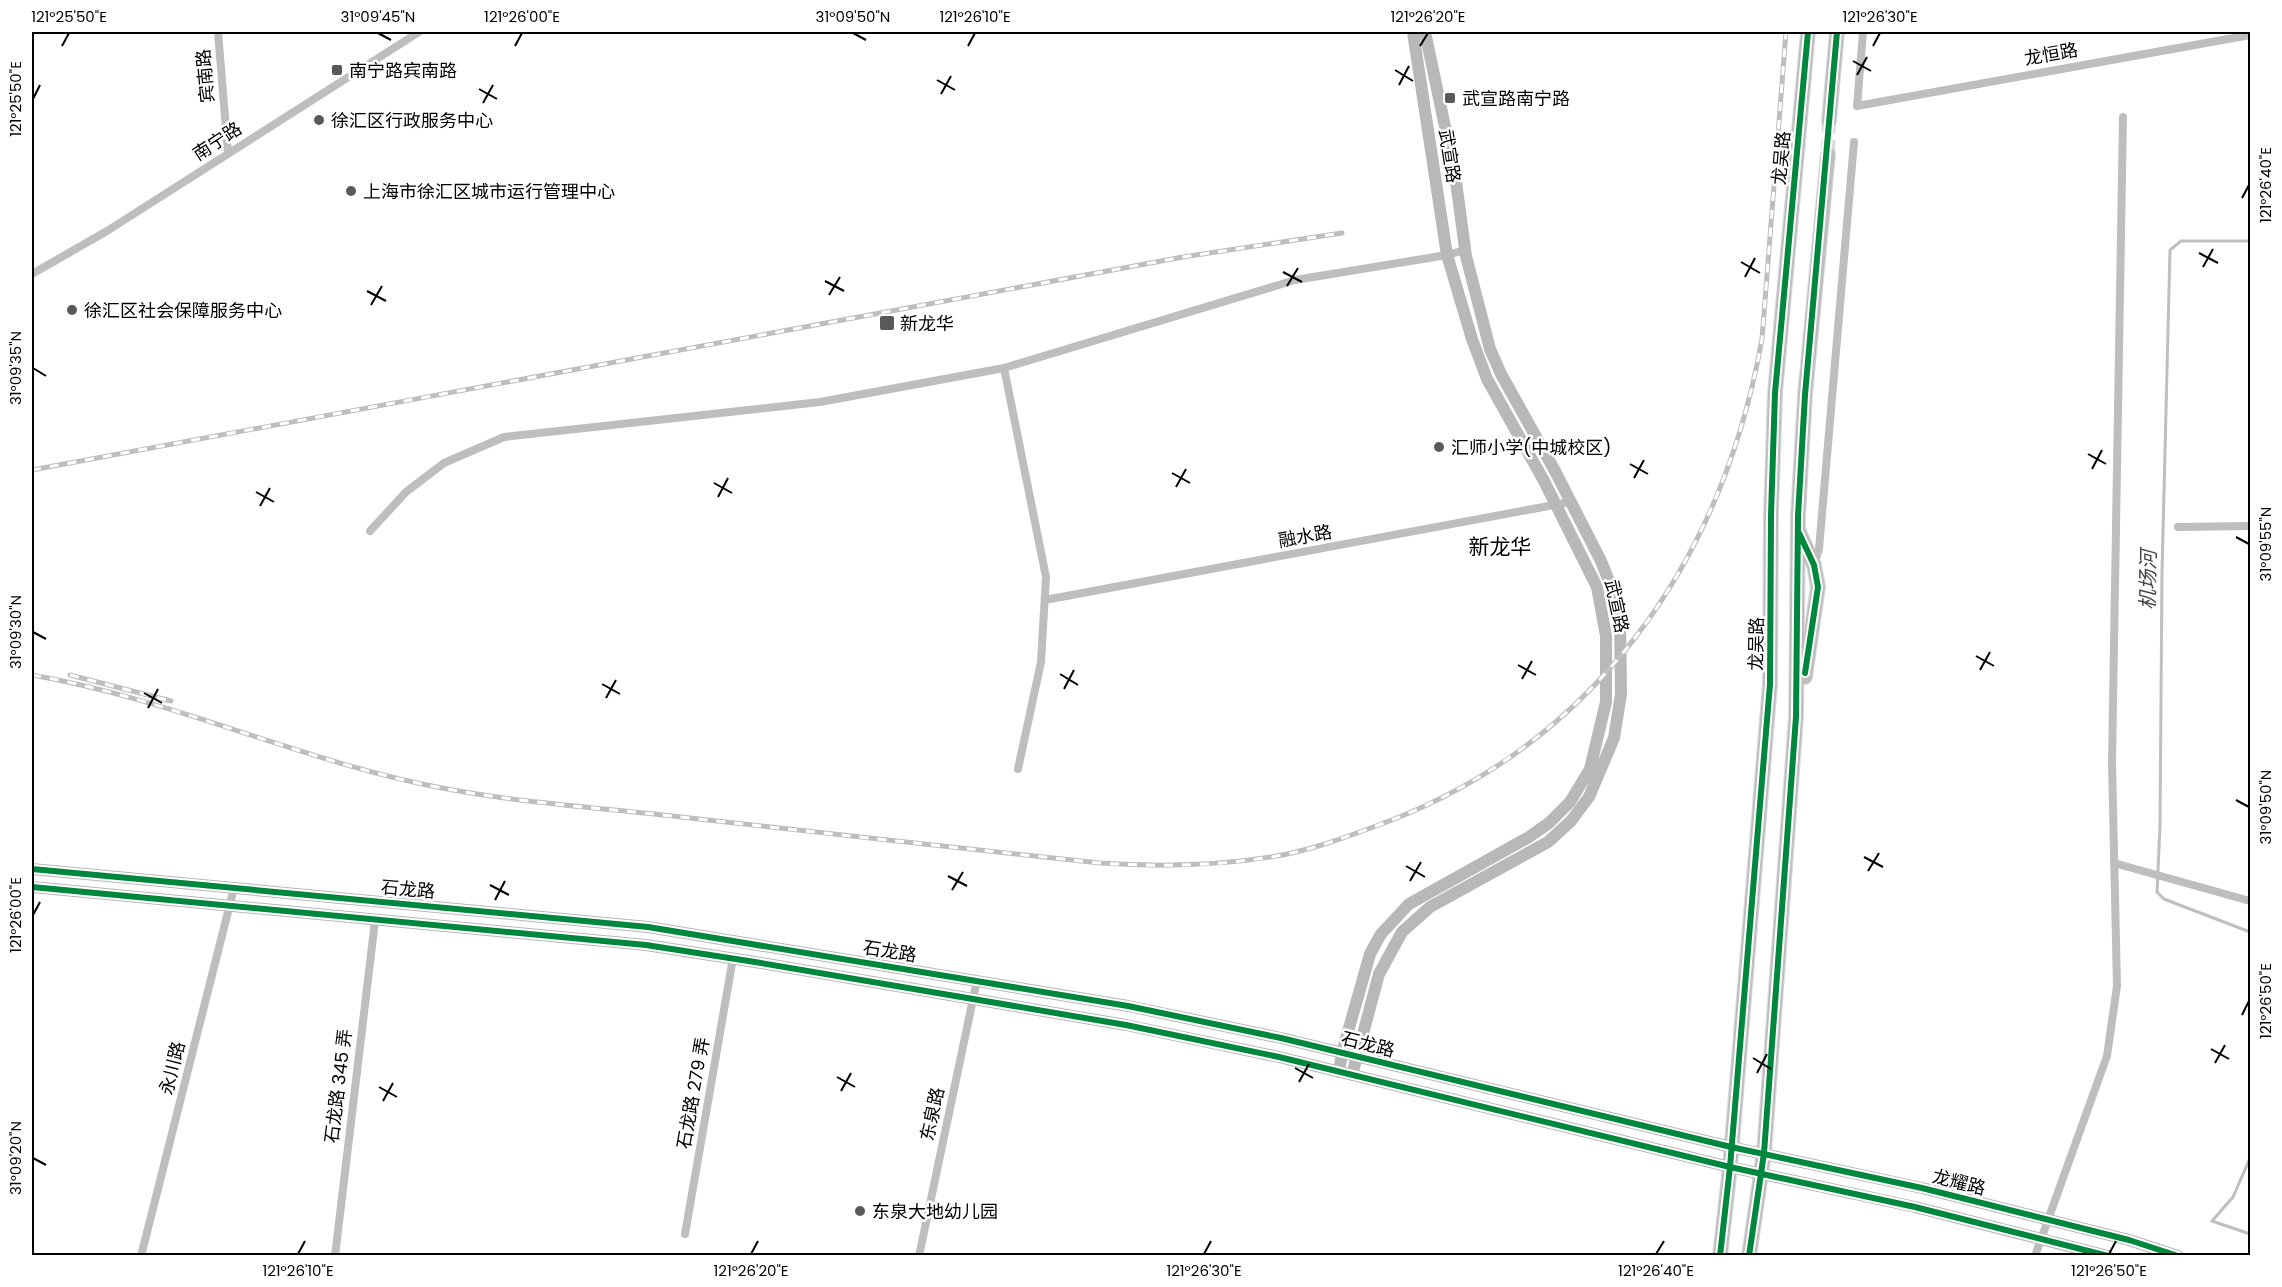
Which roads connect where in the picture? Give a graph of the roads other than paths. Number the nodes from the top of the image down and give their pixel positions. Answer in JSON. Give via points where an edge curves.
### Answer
{"nodes":[{"id":1,"x":218,"y":32,"type":"edge"},
{"id":2,"x":419,"y":32,"type":"edge"},
{"id":3,"x":1413,"y":32,"type":"edge"},
{"id":4,"x":1425,"y":32,"type":"edge"},
{"id":5,"x":1808,"y":32,"type":"edge"},
{"id":6,"x":1837,"y":32,"type":"edge"},
{"id":7,"x":1863,"y":32,"type":"edge"},
{"id":8,"x":2250,"y":35,"type":"edge"},
{"id":9,"x":2123,"y":117,"type":"dead end"},
{"id":10,"x":1829,"y":121,"type":"tunnel mouth"},
{"id":11,"x":1854,"y":142,"type":"dead end"},
{"id":12,"x":228,"y":153,"type":"junction"},
{"id":13,"x":1827,"y":154,"type":"tunnel mouth"},
{"id":14,"x":1465,"y":250,"type":"junction"},
{"id":15,"x":1447,"y":255,"type":"junction"},
{"id":16,"x":32,"y":274,"type":"edge"},
{"id":17,"x":1005,"y":368,"type":"junction"},
{"id":18,"x":1570,"y":502,"type":"junction"},
{"id":19,"x":1557,"y":506,"type":"junction"},
{"id":20,"x":2250,"y":526,"type":"edge"},
{"id":21,"x":2178,"y":527,"type":"dead end"},
{"id":22,"x":1797,"y":529,"type":"junction"},
{"id":23,"x":370,"y":531,"type":"dead end"},
{"id":24,"x":1814,"y":565,"type":"junction"},
{"id":25,"x":1044,"y":600,"type":"junction"},
{"id":26,"x":1796,"y":717,"type":"junction"},
{"id":27,"x":1018,"y":770,"type":"dead end"},
{"id":28,"x":2114,"y":863,"type":"junction"},
{"id":29,"x":32,"y":869,"type":"edge"},
{"id":30,"x":32,"y":887,"type":"edge"},
{"id":31,"x":234,"y":888,"type":"junction"},
{"id":32,"x":2250,"y":901,"type":"edge"},
{"id":33,"x":229,"y":905,"type":"junction"},
{"id":34,"x":375,"y":921,"type":"junction"},
{"id":35,"x":733,"y":958,"type":"junction"},
{"id":36,"x":977,"y":980,"type":"junction"},
{"id":37,"x":973,"y":1000,"type":"junction"},
{"id":38,"x":1342,"y":1053,"type":"junction"},
{"id":39,"x":1356,"y":1056,"type":"junction"},
{"id":40,"x":1339,"y":1072,"type":"junction"},
{"id":41,"x":1352,"y":1075,"type":"junction"},
{"id":42,"x":1731,"y":1147,"type":"junction"},
{"id":43,"x":1764,"y":1153,"type":"junction"},
{"id":44,"x":1730,"y":1167,"type":"junction"},
{"id":45,"x":1762,"y":1174,"type":"junction"},
{"id":46,"x":2048,"y":1220,"type":"junction"},
{"id":47,"x":685,"y":1234,"type":"dead end"},
{"id":48,"x":2041,"y":1237,"type":"junction"},
{"id":49,"x":141,"y":1256,"type":"edge"},
{"id":50,"x":335,"y":1256,"type":"edge"},
{"id":51,"x":920,"y":1256,"type":"edge"},
{"id":52,"x":1719,"y":1256,"type":"edge"},
{"id":53,"x":1749,"y":1256,"type":"edge"},
{"id":54,"x":2035,"y":1256,"type":"edge"},
{"id":55,"x":2108,"y":1256,"type":"edge"},
{"id":56,"x":2178,"y":1256,"type":"edge"}],
"edges":[{"from":1,"to":12,"type":"street","name":"宾南路"},
{"from":2,"to":12,"type":"street","name":"南宁路"},
{"from":3,"to":15,"type":"main road","name":"武宣路"},
{"from":4,"to":14,"type":"main road","via":[[1455,174]]},
{"from":5,"to":42,"type":"main road","name":"龙吴路","via":[[1774,393],[1770,684]]},
{"from":6,"to":10,"type":"main road"},
{"from":7,"to":8,"type":"street","name":"龙恒路","via":[[1857,106]]},
{"from":9,"to":28,"type":"street","via":[[2112,762]]},
{"from":11,"to":24,"type":"street","via":[[1820,549]]},
{"from":12,"to":16,"type":"street","name":"南宁路","via":[[74,252]]},
{"from":13,"to":22,"type":"main road"},
{"from":14,"to":15,"type":"street"},
{"from":14,"to":18,"type":"main road","via":[[1490,349]]},
{"from":15,"to":17,"type":"street","via":[[1295,280]]},
{"from":15,"to":19,"type":"main road","name":"武宣路","via":[[1487,379]]},
{"from":17,"to":23,"type":"street","via":[[820,402],[504,436],[444,463],[406,492]]},
{"from":17,"to":25,"type":"street","via":[[1046,577]]},
{"from":18,"to":19,"type":"street","name":"融水路"},
{"from":18,"to":39,"type":"main road","via":[[1613,591],[1620,619],[1621,694],[1614,738],[1589,797],[1572,821],[1548,842],[1430,907],[1402,932],[1379,974]]},
{"from":19,"to":25,"type":"street","name":"融水路"},
{"from":19,"to":38,"type":"main road","name":"武宣路","via":[[1597,587],[1606,636],[1606,702],[1590,769],[1570,802],[1549,823],[1409,904],[1382,934],[1370,954]]},
{"from":20,"to":21,"type":"street"},
{"from":22,"to":24,"type":"main road"},
{"from":22,"to":26,"type":"main road"},
{"from":24,"to":26,"type":"main road","via":[[1818,587]]},
{"from":25,"to":27,"type":"street","via":[[1041,662]]},
{"from":26,"to":43,"type":"main road"},
{"from":28,"to":32,"type":"street"},
{"from":28,"to":46,"type":"street","via":[[2117,986],[2106,1056]]},
{"from":29,"to":31,"type":"main road","name":"石龙路"},
{"from":30,"to":33,"type":"main road","name":"石龙路"},
{"from":31,"to":33,"type":"street","name":"永川路"},
{"from":31,"to":36,"type":"main road","name":"石龙路","via":[[648,927]]},
{"from":33,"to":34,"type":"main road","name":"石龙路"},
{"from":33,"to":49,"type":"street","name":"永川路"},
{"from":34,"to":35,"type":"main road","name":"石龙路","via":[[635,944]]},
{"from":34,"to":50,"type":"street","name":"石龙路 345 弄"},
{"from":35,"to":37,"type":"main road","name":"石龙路"},
{"from":35,"to":47,"type":"street","name":"石龙路 279 弄"},
{"from":36,"to":37,"type":"street","name":"东泉路"},
{"from":36,"to":38,"type":"main road","name":"石龙路","via":[[1172,1015]]},
{"from":37,"to":40,"type":"main road","name":"石龙路","via":[[1126,1025]]},
{"from":37,"to":51,"type":"street","name":"东泉路"},
{"from":38,"to":39,"type":"main road","name":"石龙路"},
{"from":38,"to":40,"type":"main road","name":"武宣路"},
{"from":39,"to":41,"type":"main road"},
{"from":39,"to":42,"type":"main road","name":"石龙路"},
{"from":40,"to":41,"type":"main road","name":"石龙路"},
{"from":41,"to":44,"type":"main road","name":"石龙路"},
{"from":42,"to":43,"type":"main road","name":"龙耀路"},
{"from":42,"to":44,"type":"main road","name":"龙吴路"},
{"from":43,"to":45,"type":"main road"},
{"from":43,"to":46,"type":"main road","name":"龙耀路"},
{"from":44,"to":45,"type":"main road","name":"龙耀路"},
{"from":44,"to":52,"type":"main road","name":"龙吴路"},
{"from":45,"to":48,"type":"main road","name":"龙耀路"},
{"from":45,"to":53,"type":"main road"},
{"from":46,"to":48,"type":"street"},
{"from":46,"to":56,"type":"main road","name":"龙耀路"},
{"from":48,"to":54,"type":"street"},
{"from":48,"to":55,"type":"main road","name":"龙耀路"}]}
